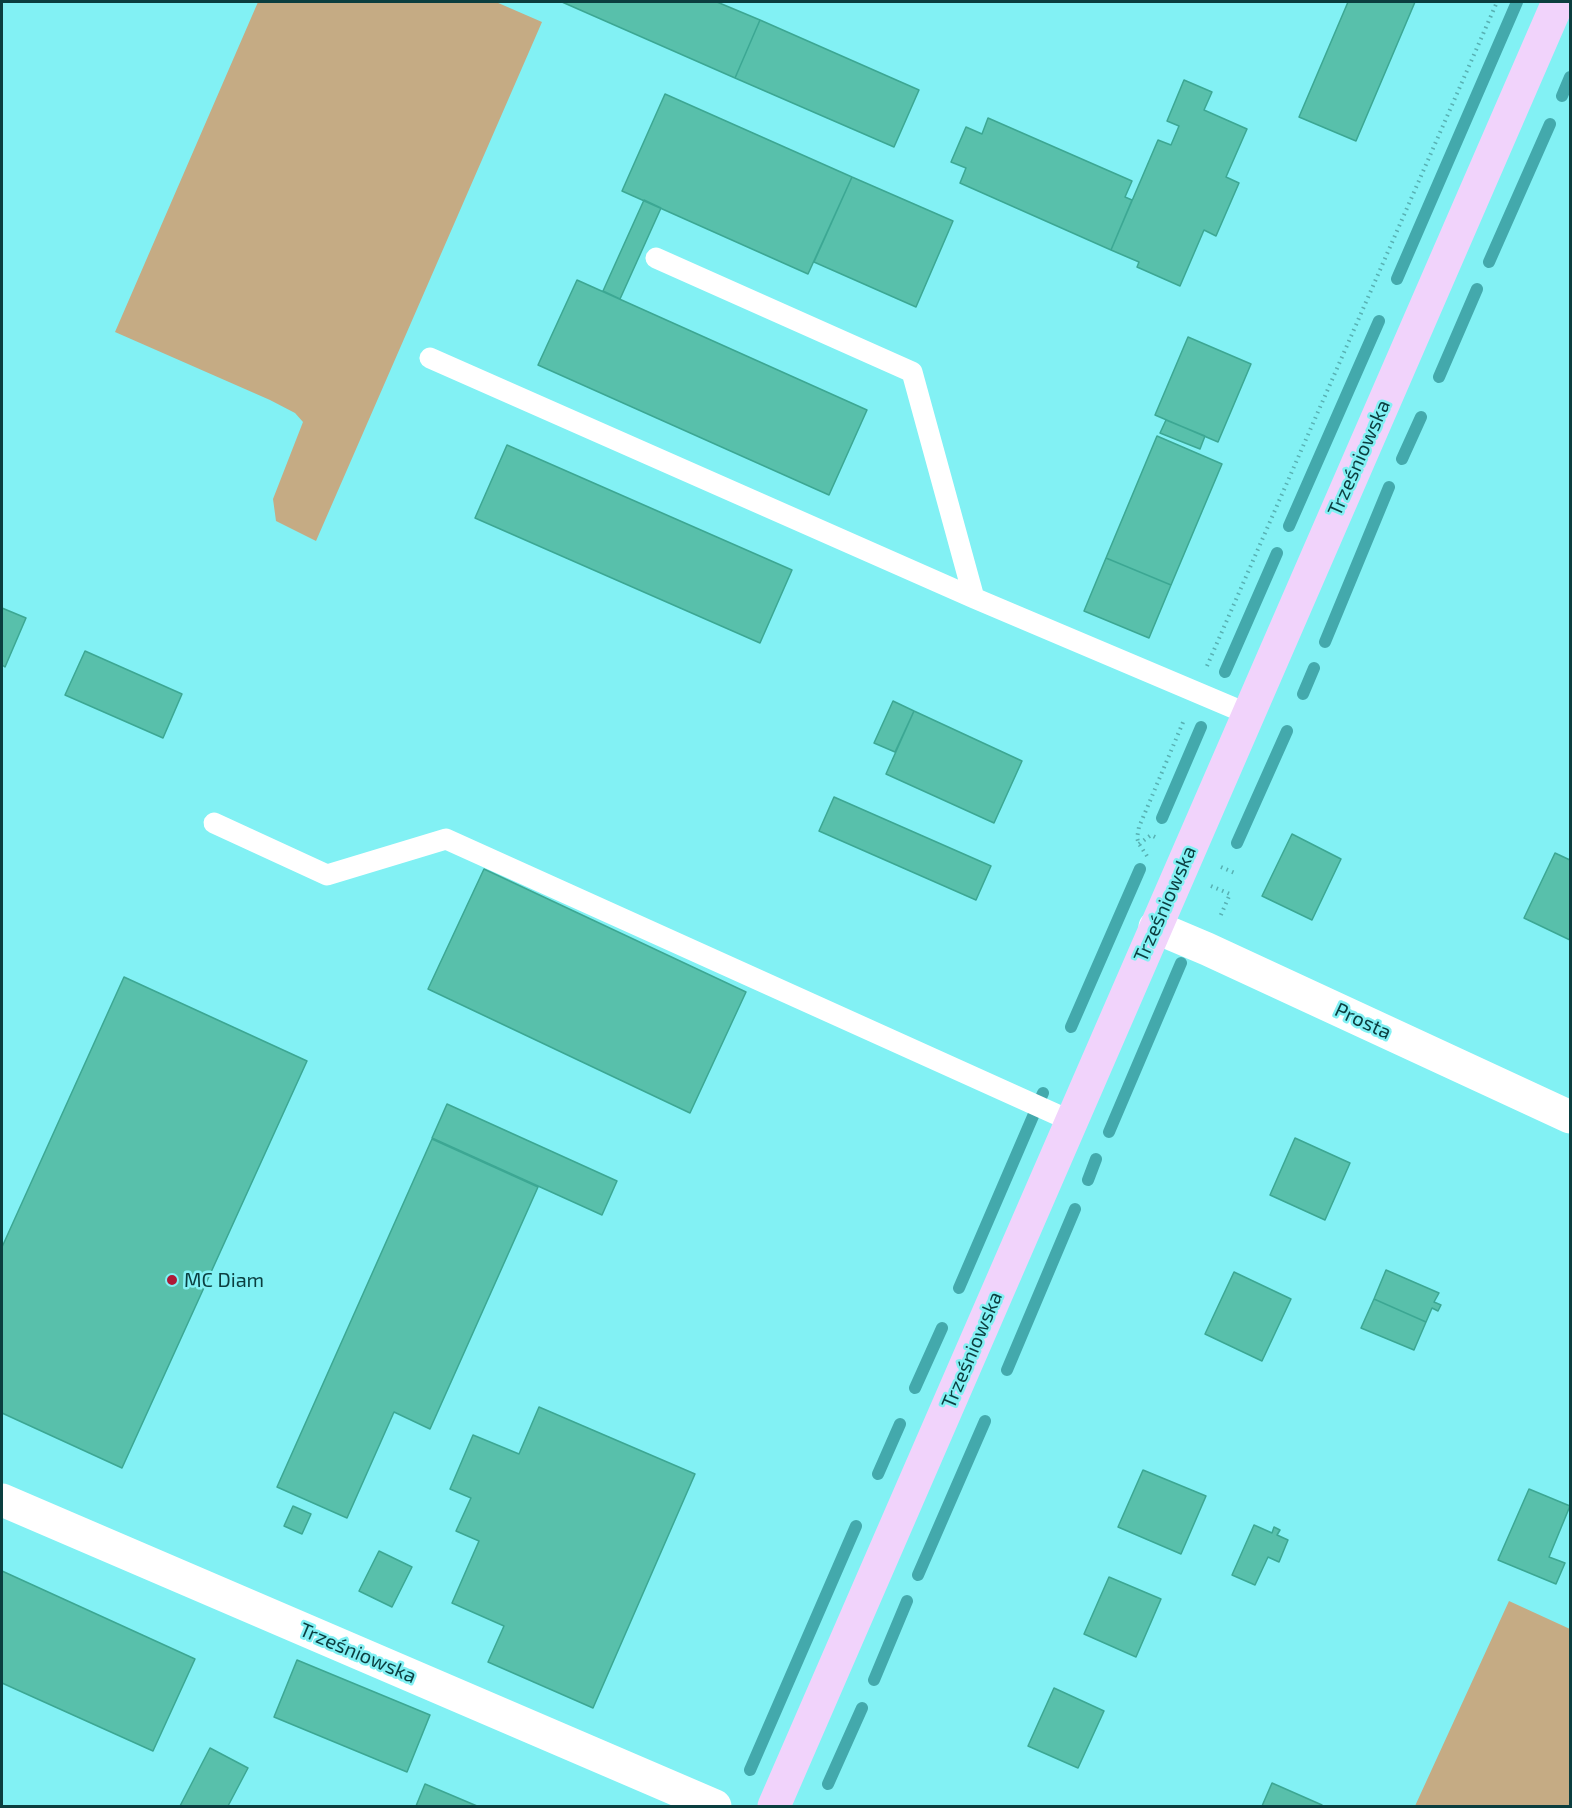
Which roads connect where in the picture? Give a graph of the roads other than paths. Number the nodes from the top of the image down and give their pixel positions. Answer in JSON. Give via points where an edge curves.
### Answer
{"nodes":[{"id":1,"x":1558,"y":2,"type":"edge"},
{"id":2,"x":656,"y":258,"type":"dead end"},
{"id":3,"x":430,"y":358,"type":"dead end"},
{"id":4,"x":974,"y":598,"type":"junction"},
{"id":5,"x":1248,"y":714,"type":"junction"},
{"id":6,"x":214,"y":823,"type":"dead end"},
{"id":7,"x":1155,"y":927,"type":"junction"},
{"id":8,"x":1570,"y":1118,"type":"edge"},
{"id":9,"x":1071,"y":1121,"type":"junction"},
{"id":10,"x":2,"y":1500,"type":"edge"},
{"id":11,"x":715,"y":1806,"type":"edge"},
{"id":12,"x":774,"y":1806,"type":"edge"}],
"edges":[{"from":1,"to":5,"type":"main road","name":"Trześniowska"},
{"from":2,"to":4,"type":"lane","via":[[912,372]]},
{"from":3,"to":4,"type":"lane"},
{"from":4,"to":5,"type":"lane"},
{"from":5,"to":7,"type":"main road","name":"Trześniowska"},
{"from":6,"to":9,"type":"lane","via":[[327,875],[446,839]]},
{"from":7,"to":8,"type":"street","name":"Prosta"},
{"from":7,"to":9,"type":"main road","name":"Trześniowska"},
{"from":9,"to":12,"type":"main road","name":"Trześniowska"},
{"from":10,"to":11,"type":"street","name":"Trześniowska"}]}
